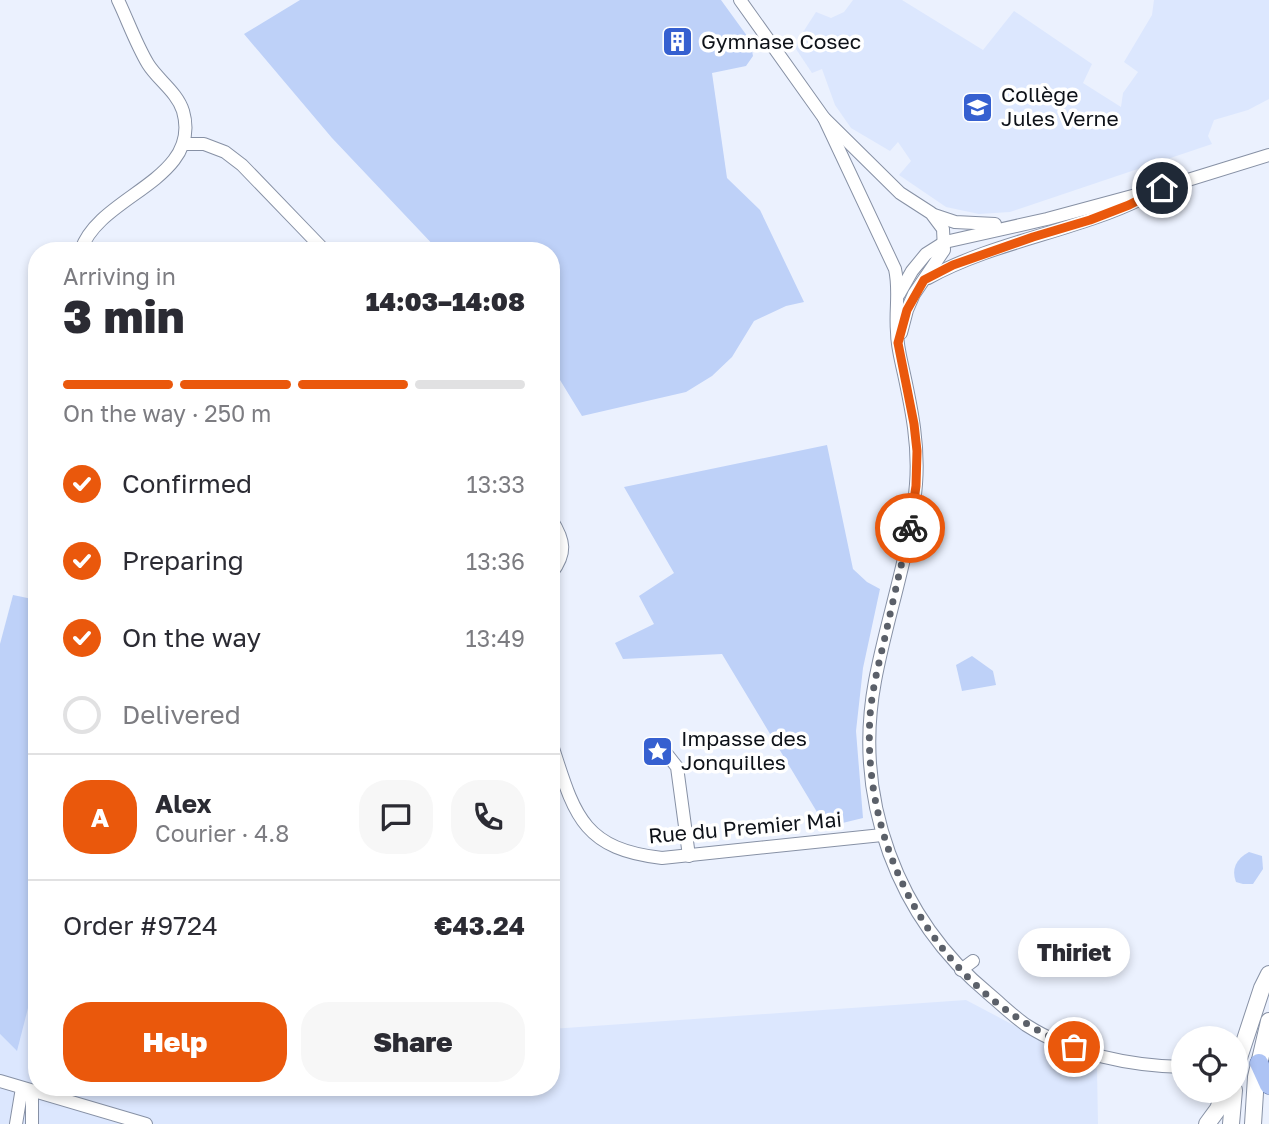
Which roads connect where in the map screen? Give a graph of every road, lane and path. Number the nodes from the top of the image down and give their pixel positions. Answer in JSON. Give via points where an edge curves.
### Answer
{"nodes":[{"id":1,"x":118,"y":0,"type":"edge"},
{"id":2,"x":740,"y":0,"type":"edge"},
{"id":3,"x":824,"y":118,"type":"junction"},
{"id":4,"x":184,"y":144,"type":"junction"},
{"id":5,"x":1269,"y":155,"type":"edge"},
{"id":6,"x":1162,"y":188,"type":"junction"},
{"id":7,"x":931,"y":213,"type":"junction"},
{"id":8,"x":1017,"y":225,"type":"junction"},
{"id":9,"x":86,"y":242,"type":"edge"},
{"id":10,"x":316,"y":242,"type":"edge"},
{"id":11,"x":945,"y":242,"type":"junction"},
{"id":12,"x":895,"y":269,"type":"junction"},
{"id":13,"x":912,"y":271,"type":"junction"},
{"id":14,"x":924,"y":280,"type":"junction"},
{"id":15,"x":899,"y":295,"type":"junction"},
{"id":16,"x":898,"y":343,"type":"junction"},
{"id":17,"x":560,"y":534,"type":"edge"},
{"id":18,"x":560,"y":560,"type":"edge"},
{"id":19,"x":662,"y":748,"type":"dead end"},
{"id":20,"x":560,"y":770,"type":"edge"},
{"id":21,"x":882,"y":835,"type":"junction"},
{"id":22,"x":689,"y":856,"type":"junction"},
{"id":23,"x":973,"y":961,"type":"dead end"},
{"id":24,"x":961,"y":970,"type":"junction"},
{"id":25,"x":1269,"y":974,"type":"edge"},
{"id":26,"x":1269,"y":1021,"type":"edge"},
{"id":27,"x":1248,"y":1031,"type":"edge"},
{"id":28,"x":1171,"y":1067,"type":"edge"},
{"id":29,"x":1261,"y":1075,"type":"edge"},
{"id":30,"x":0,"y":1081,"type":"edge"},
{"id":31,"x":27,"y":1090,"type":"junction"},
{"id":32,"x":48,"y":1096,"type":"edge"},
{"id":33,"x":1220,"y":1103,"type":"edge"},
{"id":34,"x":1233,"y":1103,"type":"edge"},
{"id":35,"x":16,"y":1124,"type":"edge"},
{"id":36,"x":32,"y":1124,"type":"edge"},
{"id":37,"x":146,"y":1124,"type":"edge"},
{"id":38,"x":1208,"y":1124,"type":"edge"},
{"id":39,"x":1231,"y":1124,"type":"edge"},
{"id":40,"x":1253,"y":1124,"type":"edge"}],
"edges":[{"from":1,"to":4,"type":"street","via":[[148,64],[180,105],[186,129]]},
{"from":2,"to":3,"type":"street"},
{"from":3,"to":7,"type":"street","via":[[900,193]]},
{"from":3,"to":12,"type":"street"},
{"from":4,"to":9,"type":"street","via":[[160,174],[98,223]]},
{"from":4,"to":10,"type":"street","via":[[204,144],[225,152]]},
{"from":5,"to":6,"type":"street"},
{"from":6,"to":8,"type":"street"},
{"from":6,"to":14,"type":"street","via":[[1129,205],[953,265]]},
{"from":7,"to":8,"type":"street","via":[[955,222]]},
{"from":7,"to":11,"type":"street","via":[[943,229]]},
{"from":8,"to":11,"type":"street"},
{"from":11,"to":13,"type":"street","via":[[926,254]]},
{"from":11,"to":14,"type":"street"},
{"from":12,"to":13,"type":"street"},
{"from":12,"to":15,"type":"street"},
{"from":13,"to":14,"type":"street"},
{"from":13,"to":15,"type":"street"},
{"from":14,"to":16,"type":"street","via":[[907,310]]},
{"from":15,"to":16,"type":"street"},
{"from":16,"to":21,"type":"street","via":[[914,424],[916,486],[870,714],[873,785]]},
{"from":17,"to":18,"type":"street"},
{"from":19,"to":22,"type":"street","via":[[677,767]]},
{"from":20,"to":22,"type":"street","name":"Rue du Premier Mai","via":[[571,804],[583,822],[614,848],[662,858]]},
{"from":21,"to":22,"type":"street","name":"Rue du Premier Mai"},
{"from":21,"to":24,"type":"street","via":[[922,922]]},
{"from":23,"to":24,"type":"street"},
{"from":24,"to":28,"type":"street","via":[[1027,1025],[1058,1041],[1119,1062]]},
{"from":25,"to":27,"type":"main road"},
{"from":26,"to":29,"type":"main road"},
{"from":29,"to":40,"type":"main road"},
{"from":30,"to":31,"type":"street"},
{"from":31,"to":35,"type":"street"},
{"from":31,"to":36,"type":"street"},
{"from":32,"to":37,"type":"street"},
{"from":33,"to":38,"type":"main road"},
{"from":34,"to":39,"type":"main road"}]}
